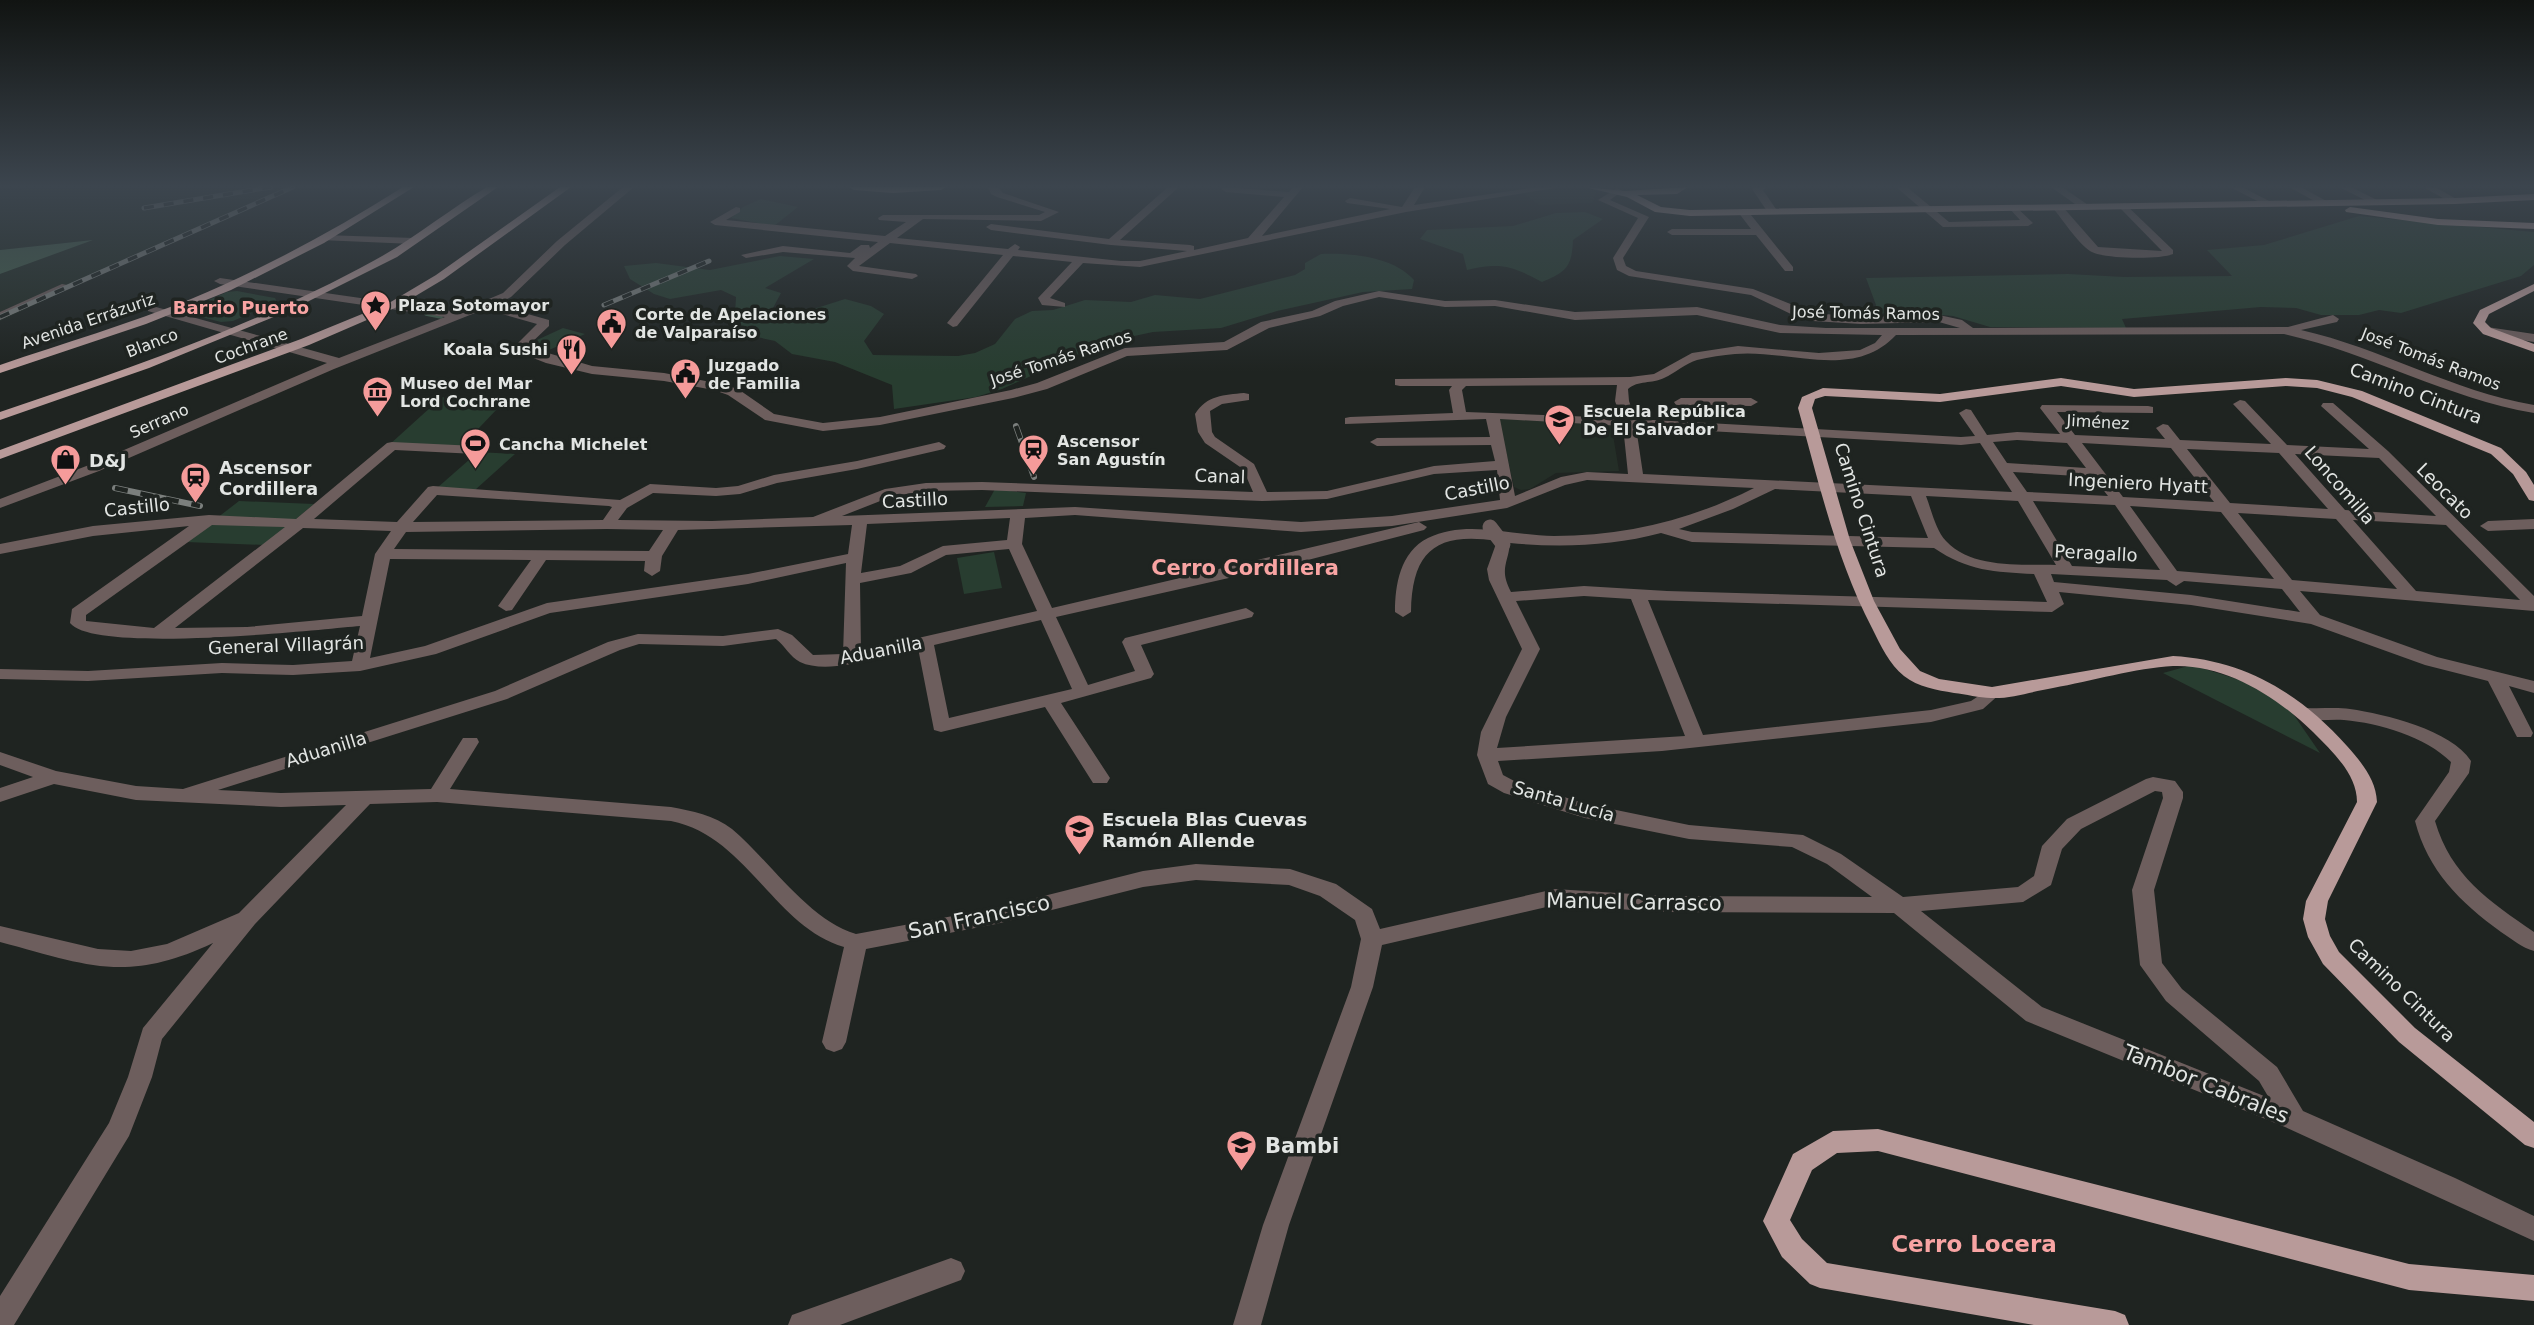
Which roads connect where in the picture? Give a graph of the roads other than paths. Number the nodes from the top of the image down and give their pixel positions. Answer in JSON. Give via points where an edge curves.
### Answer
{"nodes":[{"id":1,"x":286,"y":249,"type":"edge"},
{"id":2,"x":303,"y":249,"type":"edge"},
{"id":3,"x":401,"y":249,"type":"edge"},
{"id":4,"x":479,"y":249,"type":"edge"},
{"id":5,"x":555,"y":249,"type":"edge"},
{"id":6,"x":865,"y":249,"type":"edge"},
{"id":7,"x":870,"y":249,"type":"edge"},
{"id":8,"x":968,"y":249,"type":"edge"},
{"id":9,"x":1014,"y":249,"type":"edge"},
{"id":10,"x":1220,"y":249,"type":"edge"},
{"id":11,"x":1624,"y":249,"type":"edge"},
{"id":12,"x":1773,"y":249,"type":"edge"},
{"id":13,"x":2094,"y":249,"type":"edge"},
{"id":14,"x":2166,"y":249,"type":"edge"},
{"id":15,"x":1010,"y":253,"type":"junction"},
{"id":16,"x":746,"y":255,"type":"dead end"},
{"id":17,"x":1080,"y":260,"type":"junction"},
{"id":18,"x":1789,"y":269,"type":"dead end"},
{"id":19,"x":912,"y":276,"type":"dead end"},
{"id":20,"x":220,"y":281,"type":"junction"},
{"id":21,"x":236,"y":283,"type":"junction"},
{"id":22,"x":66,"y":286,"type":"dead end"},
{"id":23,"x":2534,"y":287,"type":"edge"},
{"id":24,"x":316,"y":294,"type":"junction"},
{"id":25,"x":393,"y":305,"type":"junction"},
{"id":26,"x":1061,"y":305,"type":"dead end"},
{"id":27,"x":486,"y":306,"type":"junction"},
{"id":28,"x":158,"y":312,"type":"junction"},
{"id":29,"x":458,"y":315,"type":"junction"},
{"id":30,"x":0,"y":316,"type":"edge"},
{"id":31,"x":2333,"y":319,"type":"dead end"},
{"id":32,"x":953,"y":323,"type":"dead end"},
{"id":33,"x":2284,"y":330,"type":"junction"},
{"id":34,"x":228,"y":331,"type":"junction"},
{"id":35,"x":1893,"y":331,"type":"junction"},
{"id":36,"x":1974,"y":331,"type":"junction"},
{"id":37,"x":2487,"y":331,"type":"junction"},
{"id":38,"x":2534,"y":338,"type":"edge"},
{"id":39,"x":289,"y":348,"type":"junction"},
{"id":40,"x":2534,"y":348,"type":"edge"},
{"id":41,"x":0,"y":362,"type":"edge"},
{"id":42,"x":334,"y":364,"type":"junction"},
{"id":43,"x":0,"y":369,"type":"edge"},
{"id":44,"x":1463,"y":381,"type":"junction"},
{"id":45,"x":1630,"y":381,"type":"junction"},
{"id":46,"x":1399,"y":382,"type":"dead end"},
{"id":47,"x":1244,"y":397,"type":"dead end"},
{"id":48,"x":1681,"y":402,"type":"dead end"},
{"id":49,"x":1751,"y":402,"type":"dead end"},
{"id":50,"x":1716,"y":403,"type":"junction"},
{"id":51,"x":2240,"y":404,"type":"dead end"},
{"id":52,"x":2328,"y":406,"type":"dead end"},
{"id":53,"x":2534,"y":409,"type":"edge"},
{"id":54,"x":2148,"y":410,"type":"dead end"},
{"id":55,"x":1966,"y":413,"type":"dead end"},
{"id":56,"x":1460,"y":415,"type":"junction"},
{"id":57,"x":1492,"y":415,"type":"junction"},
{"id":58,"x":0,"y":416,"type":"edge"},
{"id":59,"x":1350,"y":421,"type":"dead end"},
{"id":60,"x":1629,"y":422,"type":"junction"},
{"id":61,"x":1725,"y":427,"type":"junction"},
{"id":62,"x":2164,"y":428,"type":"dead end"},
{"id":63,"x":1812,"y":433,"type":"junction"},
{"id":64,"x":1984,"y":439,"type":"junction"},
{"id":65,"x":2073,"y":439,"type":"junction"},
{"id":66,"x":1497,"y":441,"type":"junction"},
{"id":67,"x":1377,"y":442,"type":"dead end"},
{"id":68,"x":2175,"y":443,"type":"junction"},
{"id":69,"x":939,"y":446,"type":"dead end"},
{"id":70,"x":2282,"y":448,"type":"junction"},
{"id":71,"x":475,"y":450,"type":"dead end"},
{"id":72,"x":2383,"y":454,"type":"junction"},
{"id":73,"x":0,"y":455,"type":"edge"},
{"id":74,"x":1503,"y":465,"type":"junction"},
{"id":75,"x":2003,"y":467,"type":"junction"},
{"id":76,"x":2098,"y":473,"type":"junction"},
{"id":77,"x":1636,"y":477,"type":"junction"},
{"id":78,"x":1774,"y":484,"type":"junction"},
{"id":79,"x":1826,"y":486,"type":"junction"},
{"id":80,"x":1044,"y":488,"type":"junction"},
{"id":81,"x":1916,"y":491,"type":"junction"},
{"id":82,"x":1262,"y":497,"type":"junction"},
{"id":83,"x":2023,"y":497,"type":"junction"},
{"id":84,"x":2534,"y":497,"type":"edge"},
{"id":85,"x":2119,"y":500,"type":"junction"},
{"id":86,"x":0,"y":504,"type":"edge"},
{"id":87,"x":1507,"y":504,"type":"junction"},
{"id":88,"x":622,"y":505,"type":"junction"},
{"id":89,"x":2225,"y":507,"type":"junction"},
{"id":90,"x":1024,"y":513,"type":"junction"},
{"id":91,"x":2339,"y":514,"type":"junction"},
{"id":92,"x":209,"y":520,"type":"junction"},
{"id":93,"x":2447,"y":521,"type":"junction"},
{"id":94,"x":860,"y":522,"type":"junction"},
{"id":95,"x":301,"y":523,"type":"junction"},
{"id":96,"x":812,"y":523,"type":"junction"},
{"id":97,"x":607,"y":524,"type":"junction"},
{"id":98,"x":2534,"y":524,"type":"edge"},
{"id":99,"x":673,"y":526,"type":"junction"},
{"id":100,"x":2488,"y":526,"type":"dead end"},
{"id":101,"x":404,"y":527,"type":"junction"},
{"id":102,"x":1301,"y":527,"type":"junction"},
{"id":103,"x":1395,"y":527,"type":"junction"},
{"id":104,"x":1662,"y":529,"type":"junction"},
{"id":105,"x":1842,"y":540,"type":"junction"},
{"id":106,"x":1938,"y":543,"type":"junction"},
{"id":107,"x":1014,"y":544,"type":"junction"},
{"id":108,"x":0,"y":549,"type":"edge"},
{"id":109,"x":383,"y":554,"type":"junction"},
{"id":110,"x":542,"y":555,"type":"junction"},
{"id":111,"x":854,"y":557,"type":"junction"},
{"id":112,"x":1300,"y":557,"type":"junction"},
{"id":113,"x":2040,"y":569,"type":"junction"},
{"id":114,"x":2067,"y":571,"type":"junction"},
{"id":115,"x":2172,"y":575,"type":"junction"},
{"id":116,"x":852,"y":580,"type":"junction"},
{"id":117,"x":2285,"y":584,"type":"junction"},
{"id":118,"x":2050,"y":586,"type":"junction"},
{"id":119,"x":1637,"y":594,"type":"junction"},
{"id":120,"x":2410,"y":594,"type":"junction"},
{"id":121,"x":1504,"y":597,"type":"junction"},
{"id":122,"x":2190,"y":600,"type":"junction"},
{"id":123,"x":1866,"y":601,"type":"junction"},
{"id":124,"x":2534,"y":605,"type":"edge"},
{"id":125,"x":506,"y":606,"type":"dead end"},
{"id":126,"x":1403,"y":612,"type":"dead end"},
{"id":127,"x":1245,"y":613,"type":"dead end"},
{"id":128,"x":1046,"y":614,"type":"junction"},
{"id":129,"x":2314,"y":619,"type":"junction"},
{"id":130,"x":369,"y":620,"type":"junction"},
{"id":131,"x":158,"y":633,"type":"junction"},
{"id":132,"x":925,"y":642,"type":"junction"},
{"id":133,"x":852,"y":658,"type":"junction"},
{"id":134,"x":360,"y":666,"type":"junction"},
{"id":135,"x":0,"y":674,"type":"edge"},
{"id":136,"x":2496,"y":679,"type":"junction"},
{"id":137,"x":2534,"y":687,"type":"edge"},
{"id":138,"x":1082,"y":692,"type":"junction"},
{"id":139,"x":1992,"y":693,"type":"junction"},
{"id":140,"x":1049,"y":700,"type":"junction"},
{"id":141,"x":2306,"y":714,"type":"junction"},
{"id":142,"x":2524,"y":733,"type":"dead end"},
{"id":143,"x":1695,"y":739,"type":"junction"},
{"id":144,"x":470,"y":742,"type":"dead end"},
{"id":145,"x":1487,"y":755,"type":"junction"},
{"id":146,"x":0,"y":758,"type":"edge"},
{"id":147,"x":53,"y":777,"type":"junction"},
{"id":148,"x":1100,"y":778,"type":"dead end"},
{"id":149,"x":0,"y":795,"type":"edge"},
{"id":150,"x":181,"y":795,"type":"junction"},
{"id":151,"x":437,"y":795,"type":"junction"},
{"id":152,"x":365,"y":797,"type":"junction"},
{"id":153,"x":1899,"y":905,"type":"junction"},
{"id":154,"x":247,"y":918,"type":"junction"},
{"id":155,"x":0,"y":934,"type":"edge"},
{"id":156,"x":1372,"y":939,"type":"junction"},
{"id":157,"x":856,"y":942,"type":"junction"},
{"id":158,"x":2534,"y":943,"type":"edge"},
{"id":159,"x":834,"y":1042,"type":"dead end"},
{"id":160,"x":2294,"y":1119,"type":"junction"},
{"id":161,"x":2534,"y":1137,"type":"edge"},
{"id":162,"x":2534,"y":1229,"type":"edge"},
{"id":163,"x":951,"y":1271,"type":"dead end"},
{"id":164,"x":2534,"y":1288,"type":"edge"},
{"id":165,"x":0,"y":1322,"type":"edge"},
{"id":166,"x":802,"y":1325,"type":"edge"},
{"id":167,"x":1247,"y":1325,"type":"edge"},
{"id":168,"x":2115,"y":1325,"type":"edge"}],
"edges":[{"from":1,"to":20,"type":"main road","name":"Avenida Errázuriz"},
{"from":2,"to":21,"type":"main road","name":"Avenida Errázuriz"},
{"from":3,"to":24,"type":"main road","name":"Blanco"},
{"from":4,"to":25,"type":"main road","name":"Cochrane"},
{"from":5,"to":27,"type":"street","name":"Serrano","via":[[508,295]]},
{"from":6,"to":16,"type":"street","via":[[852,256],[783,249]]},
{"from":7,"to":19,"type":"street","via":[[852,265]]},
{"from":8,"to":15,"type":"street"},
{"from":9,"to":15,"type":"street"},
{"from":10,"to":17,"type":"street","via":[[1140,264]]},
{"from":11,"to":36,"type":"street","via":[[1618,258],[1626,271],[1754,292],[1812,317],[1890,320],[1925,316],[1955,320]]},
{"from":12,"to":18,"type":"street"},
{"from":13,"to":14,"type":"street","via":[[2162,255],[2169,252]]},
{"from":15,"to":17,"type":"street"},
{"from":15,"to":32,"type":"street"},
{"from":17,"to":26,"type":"street","via":[[1044,298],[1046,303]]},
{"from":20,"to":21,"type":"street"},
{"from":20,"to":28,"type":"main road","name":"Avenida Errázuriz"},
{"from":21,"to":24,"type":"street"},
{"from":21,"to":28,"type":"main road","name":"Avenida Errázuriz"},
{"from":22,"to":30,"type":"street"},
{"from":23,"to":37,"type":"main road","via":[[2484,312],[2479,323]]},
{"from":24,"to":25,"type":"street"},
{"from":24,"to":34,"type":"main road","name":"Blanco"},
{"from":25,"to":29,"type":"street"},
{"from":25,"to":39,"type":"main road","name":"Cochrane"},
{"from":27,"to":29,"type":"street","name":"Serrano"},
{"from":27,"to":35,"type":"street","name":"José Tomás Ramos","via":[[545,323],[522,345],[550,360],[733,392],[770,417],[822,427],[880,421],[1013,394],[1125,352],[1227,346],[1265,325],[1379,294],[1445,304],[1495,303],[1562,316],[1697,311],[1780,329]]},
{"from":28,"to":34,"type":"street"},
{"from":28,"to":41,"type":"main road","name":"Avenida Errázuriz"},
{"from":28,"to":43,"type":"main road","name":"Avenida Errázuriz"},
{"from":29,"to":42,"type":"street","name":"Serrano"},
{"from":31,"to":33,"type":"street"},
{"from":33,"to":36,"type":"street","name":"José Tomás Ramos"},
{"from":33,"to":53,"type":"street","name":"José Tomás Ramos","via":[[2334,341],[2484,399]]},
{"from":34,"to":39,"type":"street"},
{"from":34,"to":58,"type":"main road","name":"Blanco"},
{"from":35,"to":36,"type":"street","name":"José Tomás Ramos"},
{"from":35,"to":45,"type":"street","via":[[1879,346],[1862,354],[1819,357],[1738,350],[1692,358],[1657,377]]},
{"from":37,"to":38,"type":"street"},
{"from":37,"to":40,"type":"main road"},
{"from":39,"to":42,"type":"street"},
{"from":39,"to":73,"type":"main road","name":"Cochrane"},
{"from":42,"to":86,"type":"street","name":"Serrano"},
{"from":44,"to":45,"type":"street"},
{"from":44,"to":46,"type":"street"},
{"from":44,"to":56,"type":"street","via":[[1455,390]]},
{"from":45,"to":60,"type":"street","via":[[1622,393]]},
{"from":47,"to":82,"type":"street","via":[[1218,400],[1205,409],[1205,432],[1249,467]]},
{"from":48,"to":50,"type":"street"},
{"from":49,"to":50,"type":"street"},
{"from":50,"to":61,"type":"street"},
{"from":51,"to":70,"type":"street","name":"Loncomilla"},
{"from":52,"to":72,"type":"street","name":"Leocato"},
{"from":54,"to":65,"type":"street","via":[[2048,408]]},
{"from":55,"to":64,"type":"street"},
{"from":56,"to":57,"type":"street","name":"Jiménez"},
{"from":56,"to":59,"type":"street","name":"Jiménez"},
{"from":57,"to":60,"type":"street","name":"Jiménez"},
{"from":57,"to":66,"type":"street"},
{"from":60,"to":61,"type":"street","name":"Jiménez"},
{"from":60,"to":77,"type":"street"},
{"from":61,"to":63,"type":"street","name":"Jiménez"},
{"from":62,"to":68,"type":"street"},
{"from":63,"to":64,"type":"street","name":"Jiménez"},
{"from":63,"to":79,"type":"main road","name":"Camino Cintura"},
{"from":63,"to":84,"type":"main road","name":"Camino Cintura","via":[[1806,403],[1823,392],[1940,398],[2062,382],[2134,393],[2301,382],[2357,394],[2490,448],[2519,472]]},
{"from":64,"to":65,"type":"street","name":"Jiménez"},
{"from":64,"to":75,"type":"street"},
{"from":65,"to":68,"type":"street","name":"Jiménez"},
{"from":65,"to":76,"type":"street"},
{"from":66,"to":67,"type":"street"},
{"from":66,"to":74,"type":"street"},
{"from":68,"to":70,"type":"street","name":"Jiménez"},
{"from":68,"to":89,"type":"street"},
{"from":69,"to":88,"type":"street","via":[[740,489],[650,488]]},
{"from":70,"to":72,"type":"street","name":"Jiménez"},
{"from":70,"to":91,"type":"street","name":"Loncomilla"},
{"from":71,"to":95,"type":"street","via":[[391,446]]},
{"from":72,"to":93,"type":"street","name":"Leocato"},
{"from":74,"to":82,"type":"street","name":"Canal","via":[[1434,470],[1327,495]]},
{"from":74,"to":87,"type":"street"},
{"from":75,"to":76,"type":"street"},
{"from":75,"to":83,"type":"street"},
{"from":76,"to":85,"type":"street"},
{"from":77,"to":78,"type":"street","name":"Castillo"},
{"from":77,"to":87,"type":"street","name":"Castillo","via":[[1572,478]]},
{"from":78,"to":79,"type":"street","name":"Castillo"},
{"from":78,"to":104,"type":"street","via":[[1733,506]]},
{"from":79,"to":81,"type":"street","name":"Ingeniero Hyatt"},
{"from":79,"to":105,"type":"main road","name":"Camino Cintura"},
{"from":80,"to":82,"type":"street","name":"Canal"},
{"from":80,"to":90,"type":"street"},
{"from":80,"to":96,"type":"street","name":"Canal","via":[[926,487],[890,492]]},
{"from":81,"to":83,"type":"street","name":"Ingeniero Hyatt"},
{"from":81,"to":106,"type":"street"},
{"from":83,"to":85,"type":"street","name":"Ingeniero Hyatt"},
{"from":83,"to":114,"type":"street"},
{"from":85,"to":89,"type":"street","name":"Ingeniero Hyatt"},
{"from":85,"to":115,"type":"street"},
{"from":87,"to":103,"type":"street","name":"Castillo"},
{"from":88,"to":97,"type":"street"},
{"from":88,"to":101,"type":"street","via":[[433,490]]},
{"from":89,"to":91,"type":"street","name":"Ingeniero Hyatt"},
{"from":89,"to":117,"type":"street"},
{"from":90,"to":94,"type":"street","name":"Castillo"},
{"from":90,"to":102,"type":"street","name":"Castillo","via":[[1102,511]]},
{"from":90,"to":107,"type":"street"},
{"from":91,"to":93,"type":"street","name":"Ingeniero Hyatt"},
{"from":91,"to":120,"type":"street","name":"Loncomilla"},
{"from":92,"to":95,"type":"street","name":"Castillo"},
{"from":92,"to":108,"type":"street","name":"Castillo","via":[[105,530]]},
{"from":92,"to":131,"type":"street","via":[[78,613],[78,623],[85,628]]},
{"from":93,"to":124,"type":"street","name":"Leocato"},
{"from":94,"to":96,"type":"street","name":"Castillo"},
{"from":94,"to":111,"type":"street"},
{"from":95,"to":101,"type":"street","name":"Castillo"},
{"from":95,"to":131,"type":"street"},
{"from":96,"to":99,"type":"street","name":"Castillo"},
{"from":97,"to":99,"type":"street","name":"Castillo"},
{"from":97,"to":101,"type":"street","name":"Castillo"},
{"from":98,"to":100,"type":"street"},
{"from":99,"to":110,"type":"street","via":[[653,563]]},
{"from":101,"to":109,"type":"street"},
{"from":102,"to":103,"type":"street","name":"Castillo"},
{"from":102,"to":112,"type":"street"},
{"from":103,"to":112,"type":"street","name":"Aduanilla"},
{"from":103,"to":121,"type":"street","name":"Aduanilla","bridge":true,"via":[[1460,519],[1486,524],[1503,544],[1494,569]]},
{"from":104,"to":105,"type":"street","name":"Peragallo","via":[[1692,537]]},
{"from":104,"to":126,"type":"street","via":[[1580,540],[1508,538],[1482,532],[1454,535],[1417,554],[1404,583]]},
{"from":105,"to":106,"type":"street","name":"Peragallo"},
{"from":105,"to":123,"type":"main road","name":"Camino Cintura"},
{"from":106,"to":113,"type":"street","name":"Peragallo","via":[[1979,565]]},
{"from":107,"to":116,"type":"street","via":[[943,551],[905,570]]},
{"from":107,"to":128,"type":"street"},
{"from":109,"to":110,"type":"street"},
{"from":109,"to":130,"type":"street"},
{"from":110,"to":125,"type":"street"},
{"from":111,"to":116,"type":"street"},
{"from":111,"to":134,"type":"street","name":"General Villagrán","via":[[748,579],[547,608],[430,650]]},
{"from":112,"to":128,"type":"street","name":"Aduanilla"},
{"from":113,"to":114,"type":"street","name":"Peragallo"},
{"from":113,"to":118,"type":"street"},
{"from":114,"to":115,"type":"street","name":"Peragallo"},
{"from":115,"to":117,"type":"street","name":"Peragallo"},
{"from":115,"to":122,"type":"street"},
{"from":116,"to":133,"type":"street"},
{"from":117,"to":120,"type":"street","name":"Peragallo"},
{"from":117,"to":129,"type":"street"},
{"from":118,"to":122,"type":"street"},
{"from":118,"to":123,"type":"street","via":[[2056,604],[2046,608]]},
{"from":119,"to":121,"type":"street","via":[[1584,591]]},
{"from":119,"to":123,"type":"street"},
{"from":119,"to":143,"type":"street"},
{"from":120,"to":124,"type":"street","name":"Peragallo"},
{"from":121,"to":145,"type":"street","via":[[1531,649],[1498,712]]},
{"from":122,"to":129,"type":"street"},
{"from":123,"to":139,"type":"main road","name":"Camino Cintura","via":[[1891,649],[1914,675],[1948,688]]},
{"from":127,"to":138,"type":"street","via":[[1131,642],[1145,674]]},
{"from":128,"to":132,"type":"street","name":"Aduanilla"},
{"from":128,"to":138,"type":"street"},
{"from":129,"to":136,"type":"street"},
{"from":130,"to":131,"type":"street","via":[[247,632]]},
{"from":130,"to":134,"type":"street"},
{"from":132,"to":133,"type":"street","name":"Aduanilla"},
{"from":132,"to":140,"type":"street","via":[[941,726]]},
{"from":133,"to":150,"type":"street","name":"Aduanilla","via":[[815,661],[802,657],[787,636],[778,634],[723,641],[638,639],[501,695]]},
{"from":134,"to":135,"type":"street","name":"General Villagrán","via":[[88,676]]},
{"from":136,"to":137,"type":"street"},
{"from":136,"to":142,"type":"street"},
{"from":138,"to":140,"type":"street"},
{"from":139,"to":141,"type":"main road","name":"Camino Cintura","via":[[2193,661],[2240,674]]},
{"from":139,"to":143,"type":"street","via":[[1978,705],[1931,716]]},
{"from":140,"to":148,"type":"street"},
{"from":141,"to":158,"type":"street","via":[[2350,715],[2453,750],[2461,761],[2459,773],[2426,821],[2428,836],[2469,898]]},
{"from":141,"to":161,"type":"main road","name":"Camino Cintura","via":[[2334,742],[2368,789],[2368,802],[2317,901],[2314,919],[2319,937],[2331,958],[2407,1035]]},
{"from":143,"to":145,"type":"street"},
{"from":144,"to":151,"type":"street"},
{"from":145,"to":153,"type":"street","name":"Santa Lucía","via":[[1495,779],[1585,811],[1689,832],[1796,840],[1834,859]]},
{"from":146,"to":147,"type":"street"},
{"from":147,"to":149,"type":"street"},
{"from":147,"to":150,"type":"street","via":[[136,793]]},
{"from":150,"to":152,"type":"street","via":[[281,800]]},
{"from":151,"to":152,"type":"street"},
{"from":151,"to":157,"type":"street","via":[[697,819],[723,833],[801,910],[835,936]]},
{"from":152,"to":154,"type":"street"},
{"from":153,"to":156,"type":"street","name":"Manuel Carrasco","via":[[1664,904],[1555,897]]},
{"from":153,"to":160,"type":"street","name":"Tambor Cabrales","via":[[2034,1014]]},
{"from":153,"to":160,"type":"street","name":"Manuel Carrasco","via":[[2023,894],[2043,880],[2052,846],[2074,824],[2153,784],[2168,786],[2173,798],[2143,890],[2151,965],[2174,995],[2268,1074]]},
{"from":154,"to":155,"type":"street","via":[[166,953],[133,960],[100,958]]},
{"from":154,"to":165,"type":"street","via":[[151,1035],[120,1128]]},
{"from":156,"to":157,"type":"street","name":"San Francisco","via":[[1364,915],[1328,890],[1290,877],[1196,872],[1143,878],[996,916]]},
{"from":156,"to":167,"type":"street","via":[[1362,988],[1276,1225]]},
{"from":157,"to":159,"type":"street"},
{"from":160,"to":162,"type":"street","name":"Tambor Cabrales"},
{"from":163,"to":166,"type":"street"},
{"from":164,"to":168,"type":"main road","via":[[2409,1277],[1878,1140],[1833,1142],[1802,1162],[1776,1221],[1792,1248],[1820,1275]]}]}
